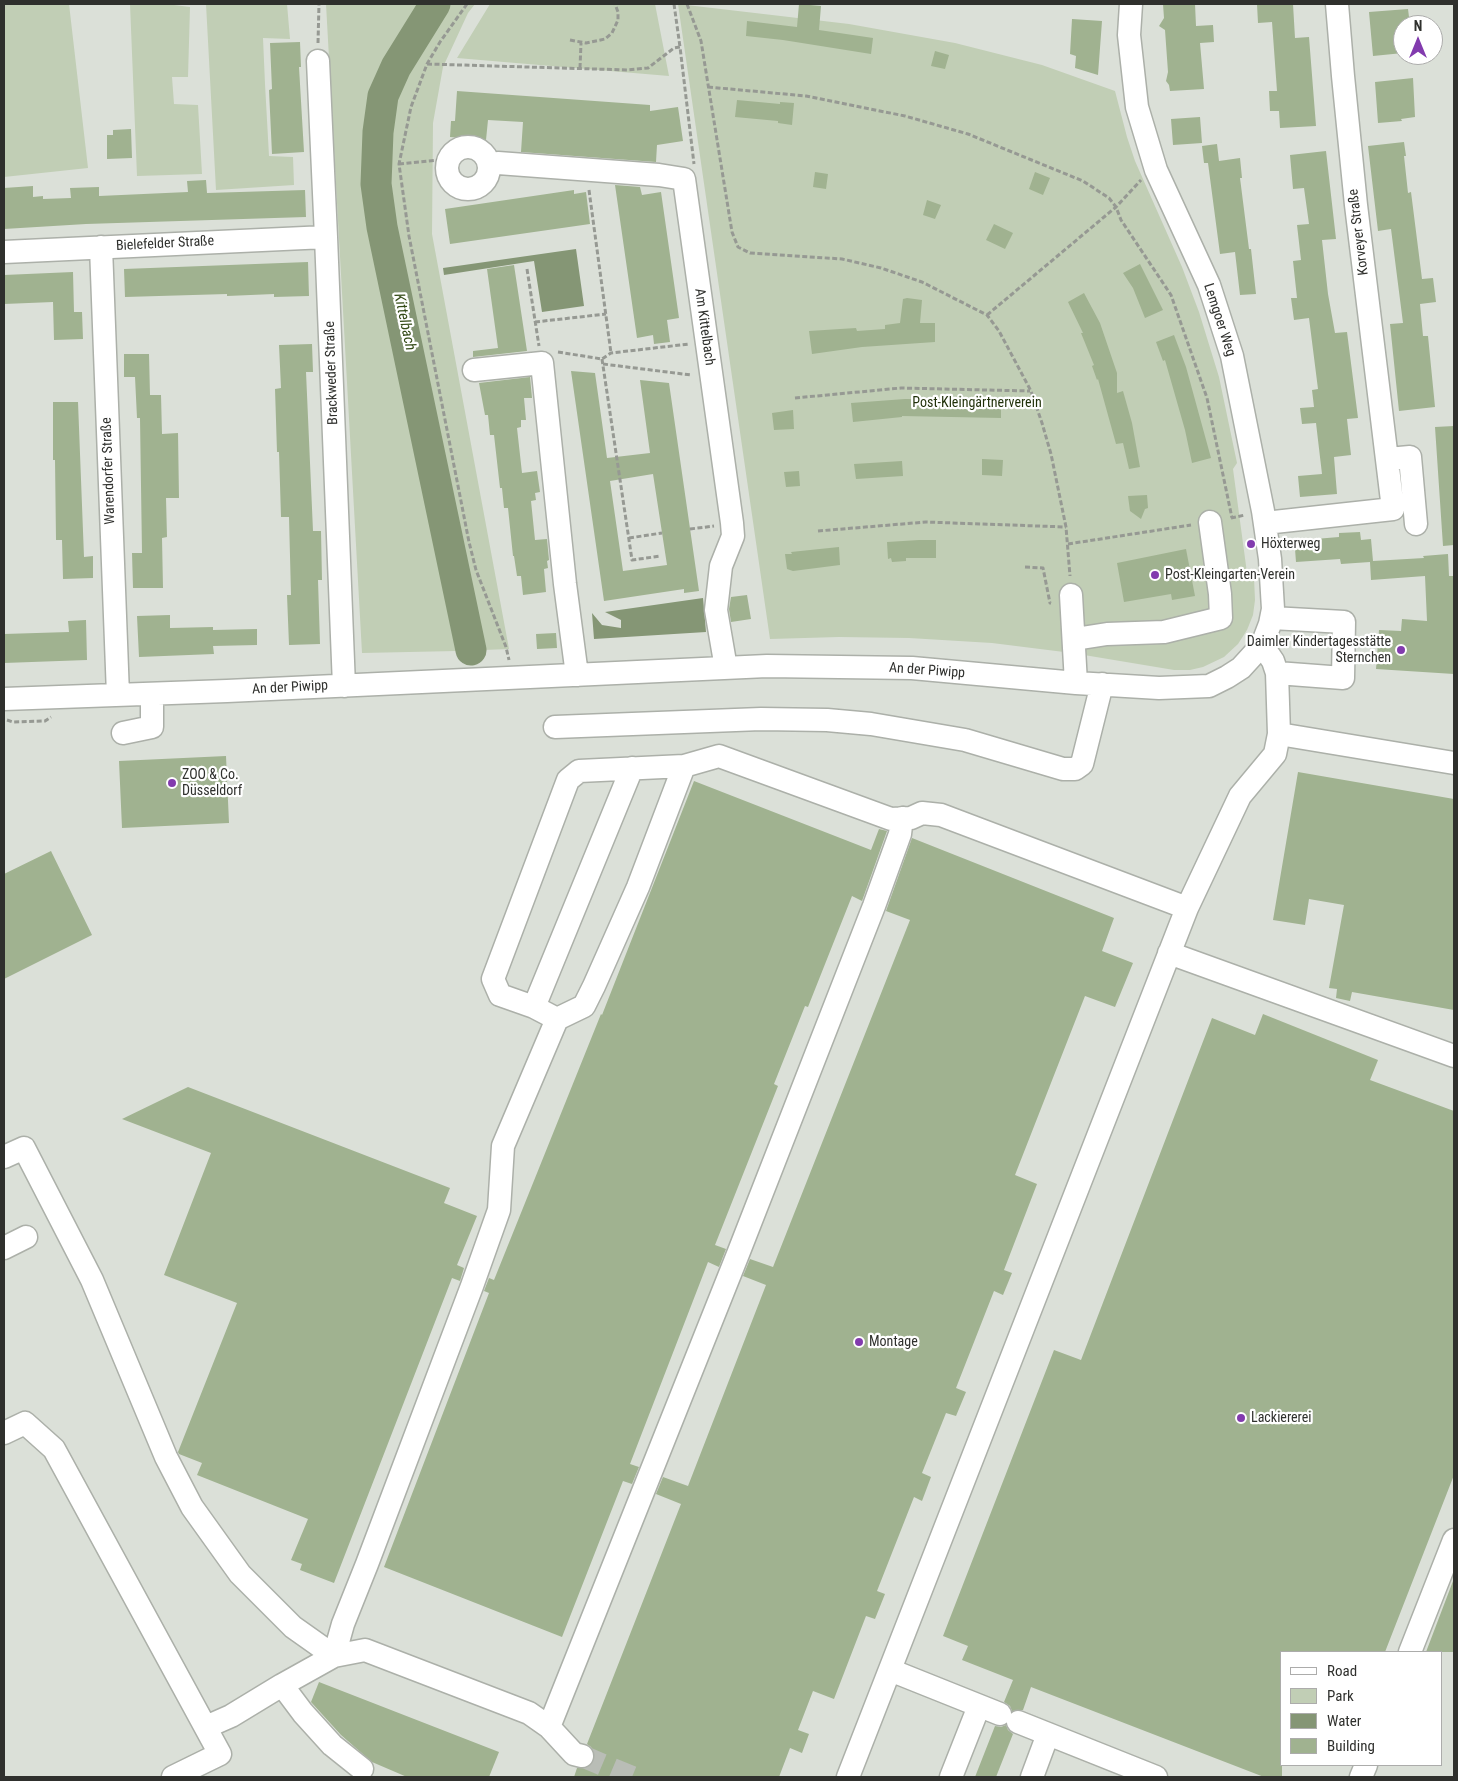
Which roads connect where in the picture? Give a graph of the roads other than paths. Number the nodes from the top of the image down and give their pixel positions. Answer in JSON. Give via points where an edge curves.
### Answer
{"nodes":[{"id":1,"x":1131,"y":4,"type":"edge"},
{"id":2,"x":1337,"y":4,"type":"edge"},
{"id":3,"x":318,"y":61,"type":"road end"},
{"id":4,"x":490,"y":165,"type":"junction"},
{"id":5,"x":326,"y":237,"type":"junction"},
{"id":6,"x":101,"y":247,"type":"junction"},
{"id":7,"x":4,"y":252,"type":"edge"},
{"id":8,"x":474,"y":370,"type":"dead end"},
{"id":9,"x":1210,"y":522,"type":"road end"},
{"id":10,"x":1265,"y":523,"type":"junction"},
{"id":11,"x":1072,"y":599,"type":"road end"},
{"id":12,"x":1272,"y":618,"type":"junction"},
{"id":13,"x":1075,"y":639,"type":"junction"},
{"id":14,"x":1262,"y":645,"type":"junction"},
{"id":15,"x":726,"y":668,"type":"junction"},
{"id":16,"x":1276,"y":673,"type":"junction"},
{"id":17,"x":577,"y":675,"type":"junction"},
{"id":18,"x":1076,"y":683,"type":"junction"},
{"id":19,"x":1102,"y":684,"type":"junction"},
{"id":20,"x":344,"y":686,"type":"junction"},
{"id":21,"x":152,"y":694,"type":"junction"},
{"id":22,"x":118,"y":695,"type":"junction"},
{"id":23,"x":4,"y":699,"type":"edge"},
{"id":24,"x":555,"y":727,"type":"dead end"},
{"id":25,"x":123,"y":733,"type":"dead end"},
{"id":26,"x":1279,"y":734,"type":"junction"},
{"id":27,"x":1454,"y":763,"type":"edge"},
{"id":28,"x":684,"y":766,"type":"junction"},
{"id":29,"x":632,"y":768,"type":"junction"},
{"id":30,"x":902,"y":818,"type":"junction"},
{"id":31,"x":1187,"y":908,"type":"junction"},
{"id":32,"x":1169,"y":953,"type":"junction"},
{"id":33,"x":534,"y":1007,"type":"junction"},
{"id":34,"x":557,"y":1019,"type":"junction"},
{"id":35,"x":1454,"y":1056,"type":"edge"},
{"id":36,"x":4,"y":1157,"type":"edge"},
{"id":37,"x":26,"y":1237,"type":"dead end"},
{"id":38,"x":4,"y":1248,"type":"edge"},
{"id":39,"x":4,"y":1433,"type":"edge"},
{"id":40,"x":1454,"y":1540,"type":"edge"},
{"id":41,"x":1410,"y":1651,"type":"edge"},
{"id":42,"x":334,"y":1656,"type":"junction"},
{"id":43,"x":890,"y":1670,"type":"junction"},
{"id":44,"x":282,"y":1684,"type":"junction"},
{"id":45,"x":979,"y":1706,"type":"junction"},
{"id":46,"x":206,"y":1727,"type":"junction"},
{"id":47,"x":550,"y":1727,"type":"junction"},
{"id":48,"x":1048,"y":1734,"type":"junction"},
{"id":49,"x":582,"y":1756,"type":"tunnel mouth"},
{"id":50,"x":362,"y":1769,"type":"dead end"},
{"id":51,"x":173,"y":1777,"type":"edge"},
{"id":52,"x":848,"y":1777,"type":"edge"},
{"id":53,"x":951,"y":1777,"type":"edge"},
{"id":54,"x":1032,"y":1777,"type":"edge"},
{"id":55,"x":1156,"y":1777,"type":"edge"}],
"edges":[{"from":1,"to":10,"type":"street","name":"Lemgoer Weg","via":[[1129,35],[1137,106],[1156,170],[1209,285],[1232,356]]},
{"from":2,"to":10,"type":"street","name":"Korveyer Straße","via":[[1356,204],[1388,459],[1410,457],[1408,513]]},
{"from":3,"to":5,"type":"street","name":"Brackweder Straße"},
{"from":4,"to":4,"type":"street","via":[[484,153],[476,148],[459,148],[448,159],[448,176],[460,188],[476,188],[484,183]]},
{"from":4,"to":15,"type":"street","name":"Am Kittelbach","via":[[498,163],[684,179],[733,536],[721,566],[716,610]]},
{"from":5,"to":6,"type":"street","name":"Bielefelder Straße"},
{"from":5,"to":20,"type":"street","name":"Brackweder Straße"},
{"from":6,"to":7,"type":"street","name":"Bielefelder Straße"},
{"from":6,"to":22,"type":"street","name":"Warendorfer Straße"},
{"from":8,"to":17,"type":"street","via":[[542,364]]},
{"from":9,"to":13,"type":"street","via":[[1221,618],[1164,632]]},
{"from":10,"to":12,"type":"street","name":"Lemgoer Weg","via":[[1272,581]]},
{"from":11,"to":13,"type":"street"},
{"from":12,"to":14,"type":"street","name":"Lemgoer Weg"},
{"from":12,"to":16,"type":"street","via":[[1344,622],[1343,678]]},
{"from":13,"to":18,"type":"street"},
{"from":14,"to":16,"type":"street","via":[[1273,661]]},
{"from":14,"to":19,"type":"street","name":"An der Piwipp","via":[[1241,668],[1209,686],[1159,688]]},
{"from":15,"to":17,"type":"street","name":"An der Piwipp"},
{"from":15,"to":18,"type":"street","name":"An der Piwipp","via":[[912,668]]},
{"from":16,"to":26,"type":"street"},
{"from":17,"to":20,"type":"street","name":"An der Piwipp"},
{"from":18,"to":19,"type":"street","name":"An der Piwipp"},
{"from":19,"to":24,"type":"street","via":[[1082,764],[1075,769],[1063,769],[965,740],[827,720],[762,719]]},
{"from":20,"to":21,"type":"street","name":"An der Piwipp"},
{"from":21,"to":22,"type":"street","name":"An der Piwipp"},
{"from":21,"to":25,"type":"street","via":[[152,727]]},
{"from":22,"to":23,"type":"street","name":"An der Piwipp"},
{"from":26,"to":27,"type":"street"},
{"from":26,"to":31,"type":"street","via":[[1275,754],[1240,796]]},
{"from":28,"to":29,"type":"street"},
{"from":28,"to":30,"type":"street","via":[[719,756],[891,819]]},
{"from":28,"to":34,"type":"street","via":[[638,887],[584,1006]]},
{"from":29,"to":33,"type":"street"},
{"from":29,"to":33,"type":"street","via":[[580,771],[568,780],[493,979],[500,995]]},
{"from":30,"to":31,"type":"street","via":[[911,818],[922,812],[941,815]]},
{"from":30,"to":47,"type":"street","via":[[900,834],[874,906]]},
{"from":31,"to":32,"type":"street"},
{"from":32,"to":35,"type":"street"},
{"from":32,"to":43,"type":"street"},
{"from":33,"to":34,"type":"street"},
{"from":34,"to":42,"type":"street","via":[[503,1146],[499,1210],[343,1624]]},
{"from":36,"to":42,"type":"street","via":[[24,1148],[92,1280],[166,1457],[192,1507],[240,1574],[293,1627]]},
{"from":37,"to":38,"type":"street"},
{"from":39,"to":46,"type":"street","via":[[25,1423],[54,1449]]},
{"from":40,"to":41,"type":"street"},
{"from":42,"to":44,"type":"street"},
{"from":42,"to":47,"type":"street","via":[[365,1650],[529,1713]]},
{"from":43,"to":45,"type":"street"},
{"from":43,"to":52,"type":"street"},
{"from":44,"to":46,"type":"street","via":[[231,1716]]},
{"from":44,"to":50,"type":"street","via":[[332,1745]]},
{"from":45,"to":48,"type":"street"},
{"from":45,"to":53,"type":"street"},
{"from":46,"to":51,"type":"street","via":[[220,1754]]},
{"from":47,"to":49,"type":"street","via":[[574,1754]]},
{"from":48,"to":54,"type":"street"},
{"from":48,"to":55,"type":"street"}]}
